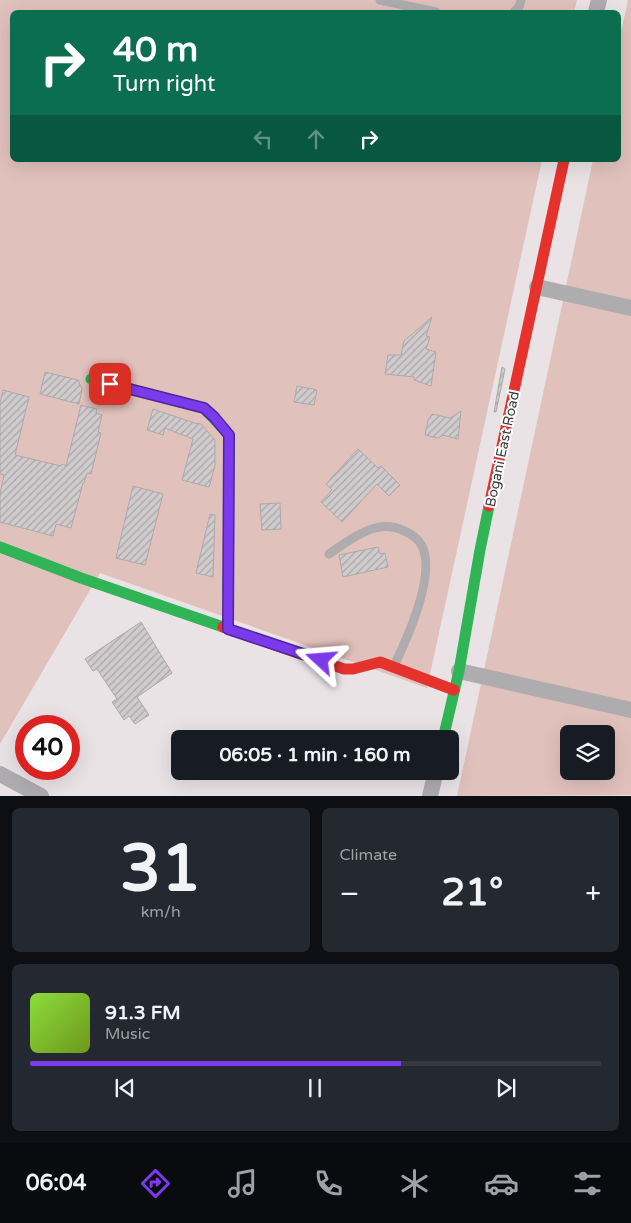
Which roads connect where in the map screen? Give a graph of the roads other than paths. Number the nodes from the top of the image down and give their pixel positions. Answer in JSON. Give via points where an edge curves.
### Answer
{"nodes":[{"id":1,"x":380,"y":0,"type":"edge"},
{"id":2,"x":427,"y":10,"type":"edge"},
{"id":3,"x":564,"y":162,"type":"edge"},
{"id":4,"x":537,"y":287,"type":"junction"},
{"id":5,"x":631,"y":308,"type":"edge"},
{"id":6,"x":91,"y":379,"type":"dead end"},
{"id":7,"x":0,"y":547,"type":"edge"},
{"id":8,"x":329,"y":554,"type":"dead end"},
{"id":9,"x":228,"y":629,"type":"junction"},
{"id":10,"x":394,"y":666,"type":"junction"},
{"id":11,"x":459,"y":671,"type":"junction"},
{"id":12,"x":454,"y":690,"type":"junction"},
{"id":13,"x":631,"y":710,"type":"edge"},
{"id":14,"x":445,"y":730,"type":"edge"},
{"id":15,"x":0,"y":774,"type":"edge"},
{"id":16,"x":434,"y":780,"type":"edge"},
{"id":17,"x":41,"y":796,"type":"edge"},
{"id":18,"x":430,"y":796,"type":"edge"}],
"edges":[{"from":1,"to":2,"type":"lane"},
{"from":3,"to":4,"type":"street","name":"Bogani East Road"},
{"from":4,"to":5,"type":"street"},
{"from":4,"to":11,"type":"street","name":"Bogani East Road","via":[[480,550]]},
{"from":6,"to":9,"type":"street","via":[[204,408],[229,435]]},
{"from":7,"to":9,"type":"street"},
{"from":8,"to":10,"type":"lane","via":[[377,527],[397,527],[413,535],[422,546],[426,564],[422,595]]},
{"from":9,"to":10,"type":"street","via":[[344,669],[353,670],[376,662]]},
{"from":10,"to":12,"type":"street"},
{"from":11,"to":12,"type":"street","name":"Bogani East Road"},
{"from":11,"to":13,"type":"street"},
{"from":12,"to":14,"type":"street","name":"Bogani East Road"},
{"from":15,"to":17,"type":"street"},
{"from":16,"to":18,"type":"street"}]}
